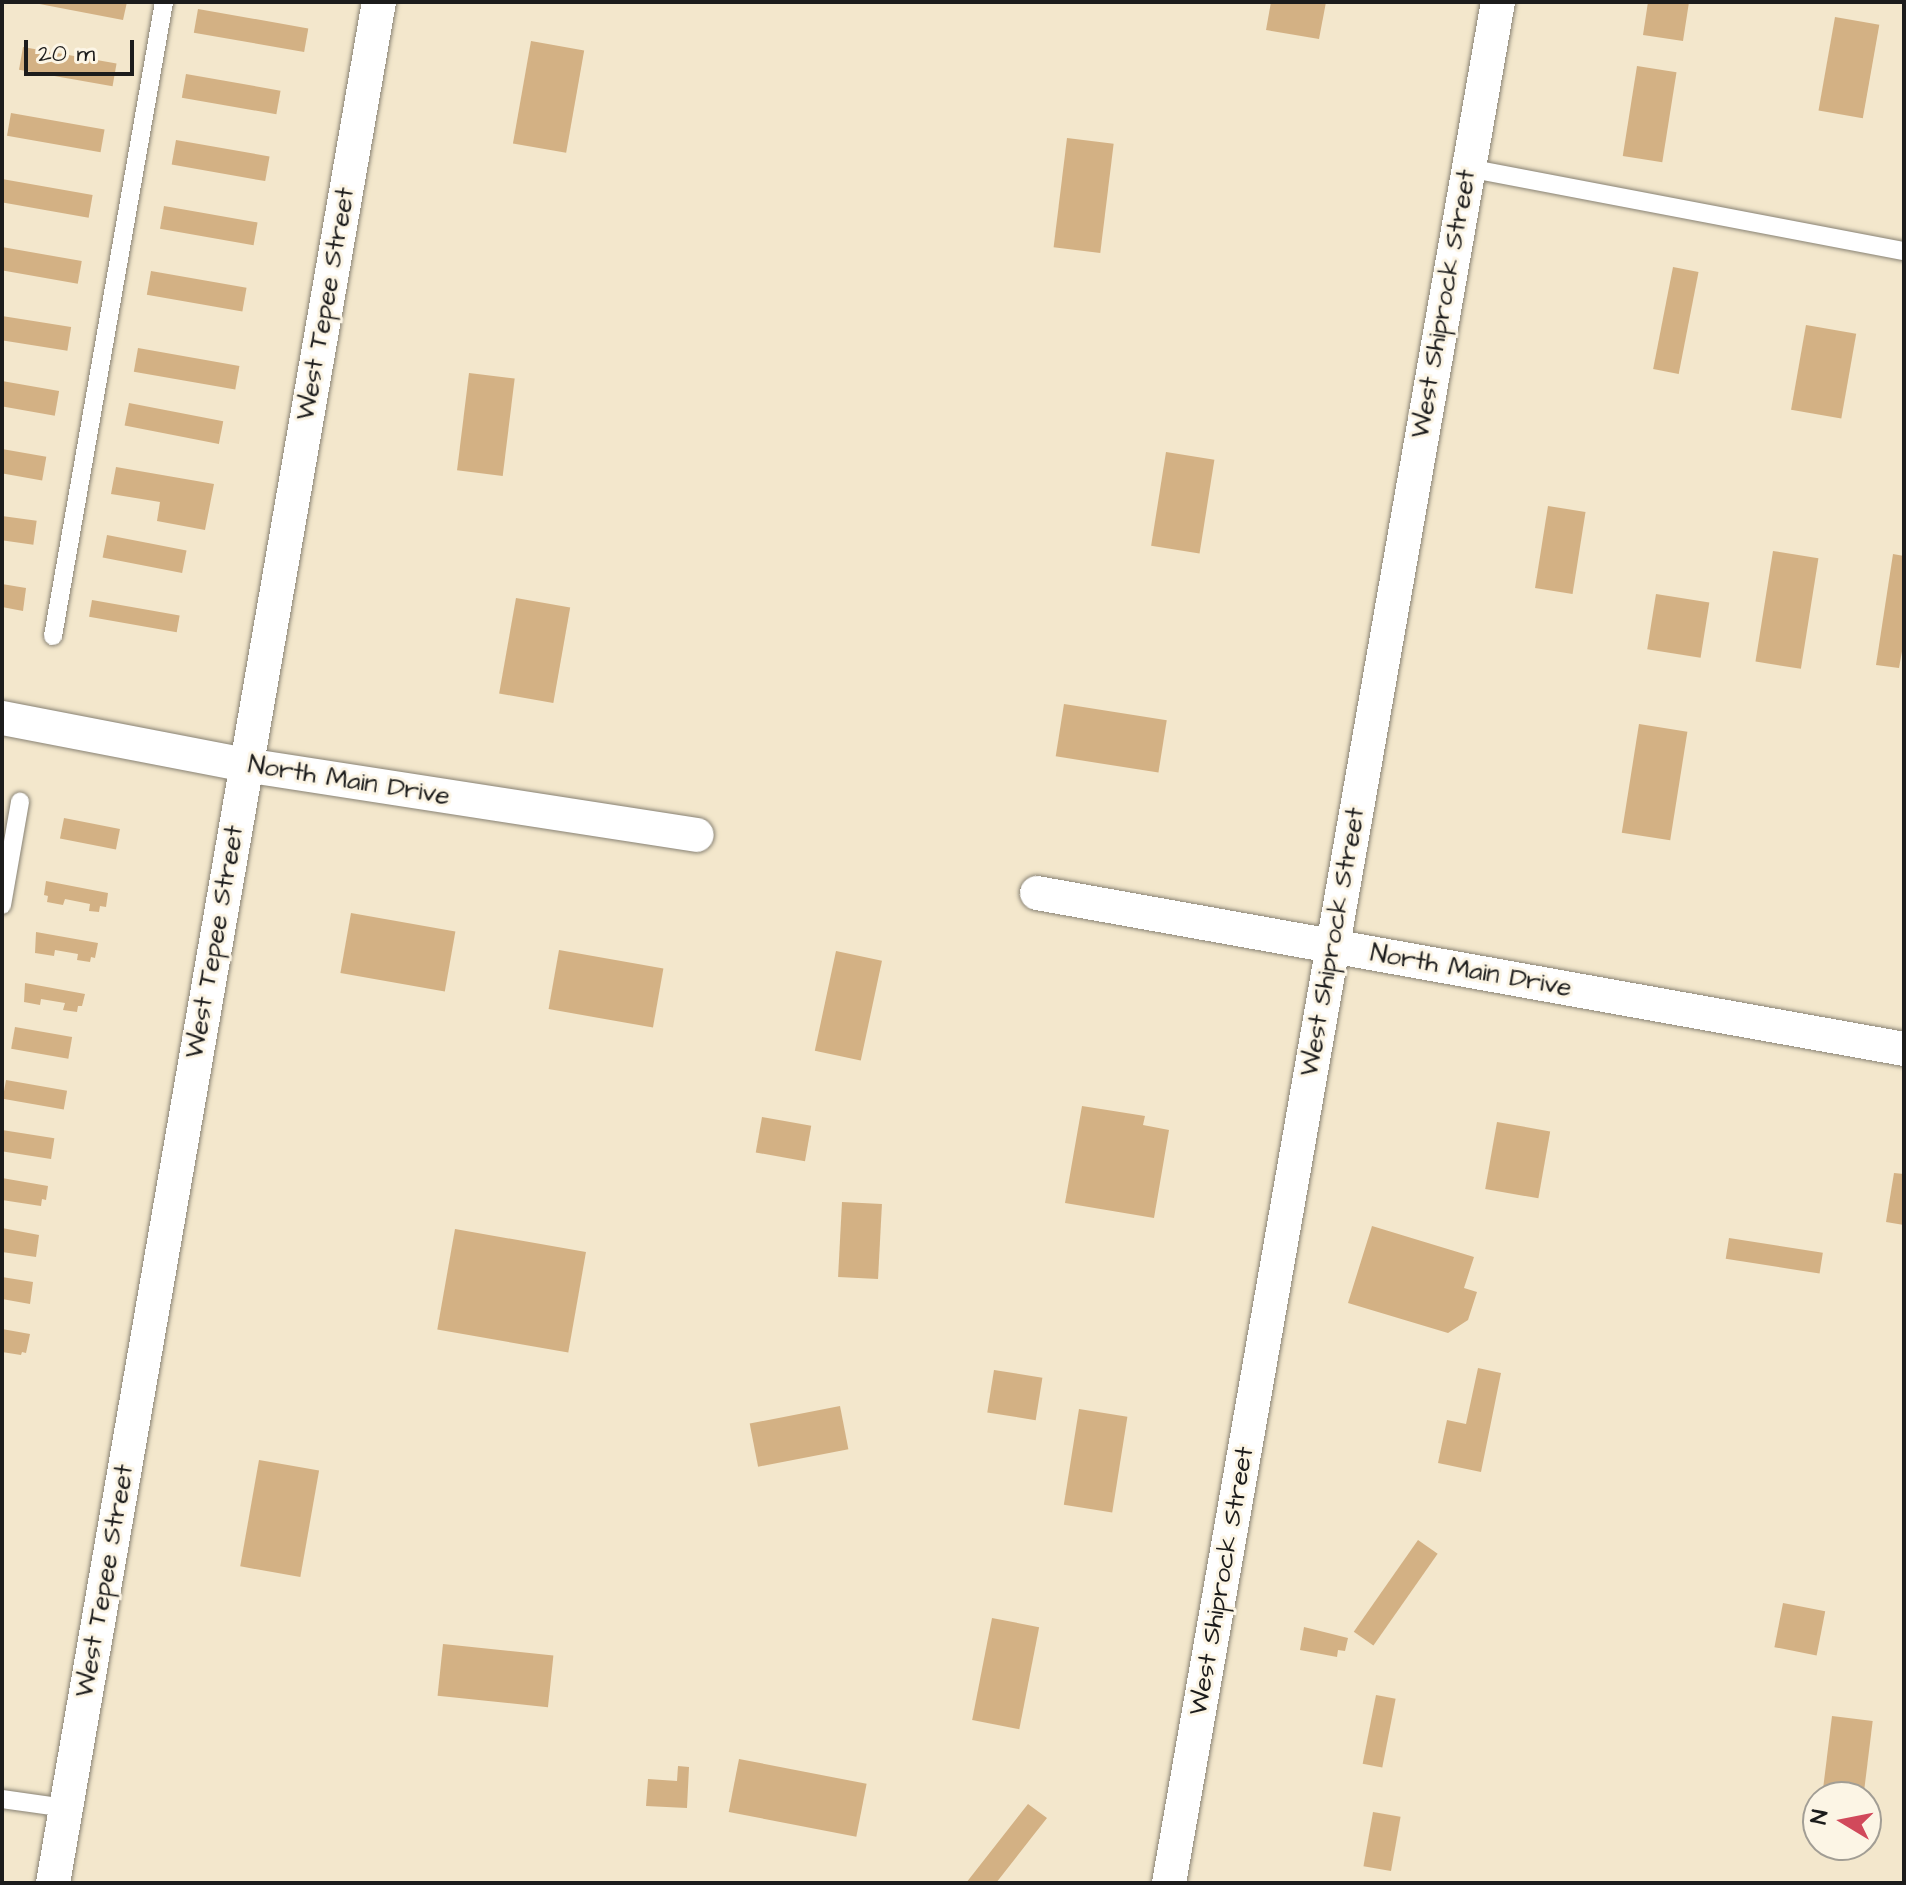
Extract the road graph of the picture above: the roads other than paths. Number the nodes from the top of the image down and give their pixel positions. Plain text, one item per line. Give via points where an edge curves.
1 (164, 2) edge
2 (379, 2) edge
3 (1498, 2) edge
4 (1468, 168) junction
5 (1904, 251) edge
6 (53, 636) dead end
7 (2, 718) edge
8 (245, 765) junction
9 (20, 802) dead end
10 (697, 835) dead end
11 (1037, 893) dead end
12 (2, 905) edge
13 (1332, 946) junction
14 (1904, 1049) edge
15 (2, 1799) edge
16 (66, 1808) junction
17 (53, 1883) edge
18 (1169, 1883) edge

1 - 6 lane
2 - 8 street, West Tepee Street
3 - 4 street, West Shiprock Street
4 - 5 lane
4 - 13 street, West Shiprock Street
7 - 8 street, North Main Drive
8 - 10 street, North Main Drive
8 - 16 street, West Tepee Street
9 - 12 lane
11 - 13 street, North Main Drive
13 - 14 street, North Main Drive
13 - 18 street, West Shiprock Street
15 - 16 lane
16 - 17 street, West Tepee Street

